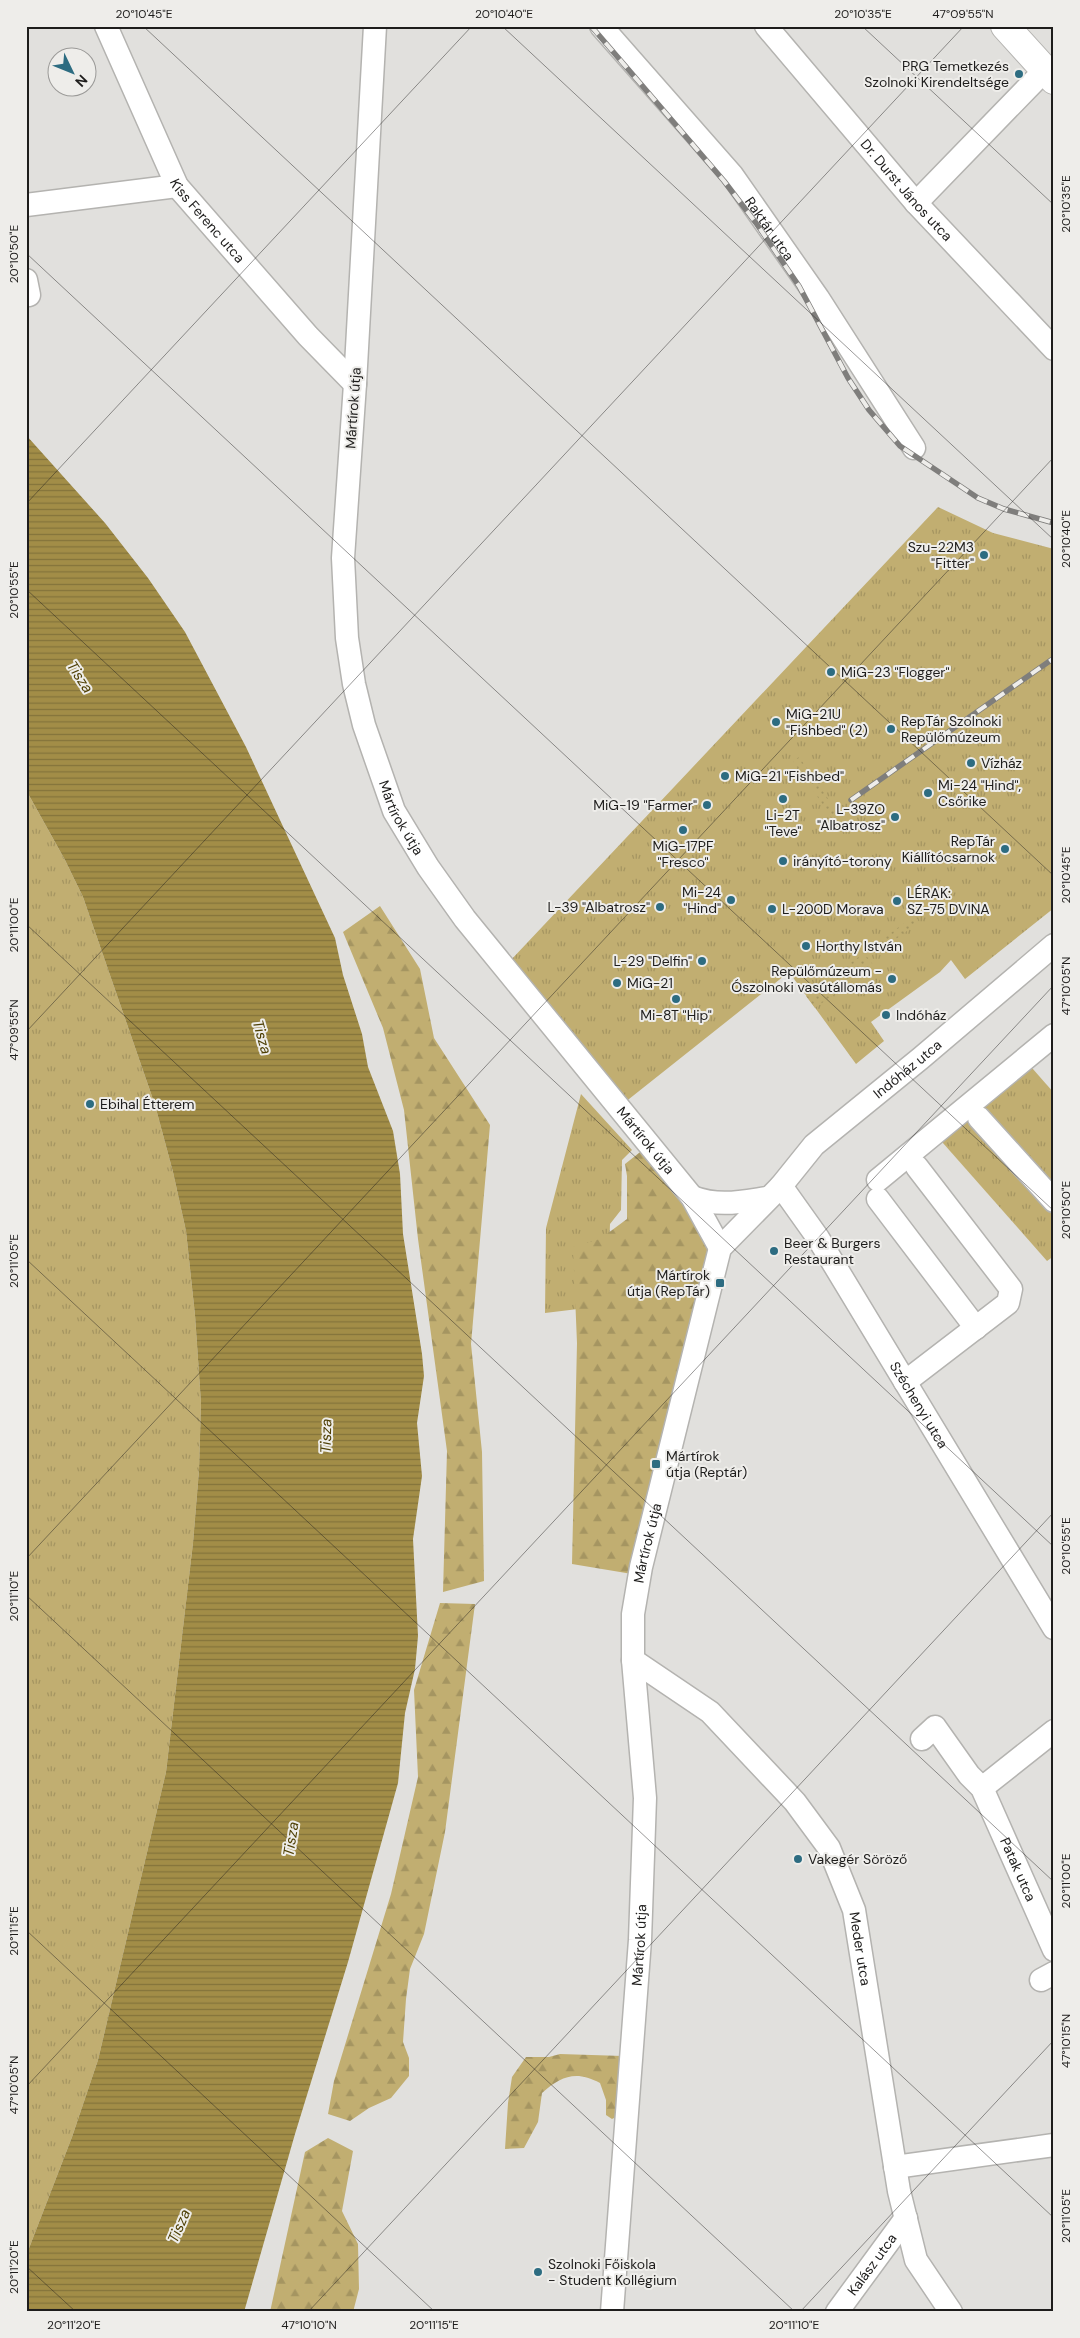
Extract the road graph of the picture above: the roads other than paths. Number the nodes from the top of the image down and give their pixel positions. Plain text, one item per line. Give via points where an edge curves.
1 (106, 26) edge
2 (375, 26) edge
3 (601, 26) edge
4 (766, 26) edge
5 (1005, 26) edge
6 (1049, 76) edge
7 (177, 186) junction
8 (916, 203) junction
9 (26, 206) edge
10 (1054, 349) edge
11 (355, 384) junction
12 (914, 448) dead end
13 (1054, 945) edge
14 (1054, 1035) edge
15 (979, 1118) dead end
16 (917, 1167) dead end
17 (774, 1192) junction
18 (692, 1197) junction
19 (1054, 1202) edge
20 (720, 1248) junction
21 (976, 1328) junction
22 (906, 1382) junction
23 (1054, 1628) edge
24 (633, 1660) junction
25 (1054, 1731) edge
26 (922, 1738) dead end
27 (982, 1788) junction
28 (1054, 1950) edge
29 (1054, 2145) edge
30 (895, 2167) junction
31 (906, 2218) junction
32 (612, 2312) edge
33 (837, 2312) edge
34 (951, 2312) edge

1 - 7 street, Kiss Ferenc utca
2 - 11 street, Mártírok útja
3 - 12 street, Raktár utca via 732,175 818,298
4 - 8 street, Dr. Durst János utca
5 - 6 main road
6 - 8 street
7 - 9 street
7 - 11 street, Kiss Ferenc utca via 308,336
8 - 10 street, Dr. Durst János utca
11 - 18 street, Mártírok útja via 343,558 345,619 354,684 364,725 394,811 465,920
13 - 17 street, Indóház utca via 814,1146
14 - 21 street via 878,1190
15 - 19 street
16 - 21 street via 1011,1289 1008,1302
17 - 18 street via 726,1204 707,1203
17 - 20 street, Indóház utca
17 - 22 street, Széchenyi utca via 818,1238
18 - 20 street, Mártírok útja
20 - 24 street, Mártírok útja via 641,1567 633,1614
21 - 22 street
22 - 23 street, Széchenyi utca
24 - 30 street, Meder utca via 710,1712 795,1802 829,1848 854,1910
24 - 32 street, Mártírok útja via 645,1798 640,1940
25 - 27 street
26 - 27 street, Patak utca via 936,1727 969,1775
27 - 28 street, Patak utca
29 - 30 street
30 - 31 street, Meder utca
31 - 33 street, Kalász utca
31 - 34 street, Meder utca via 916,2260

